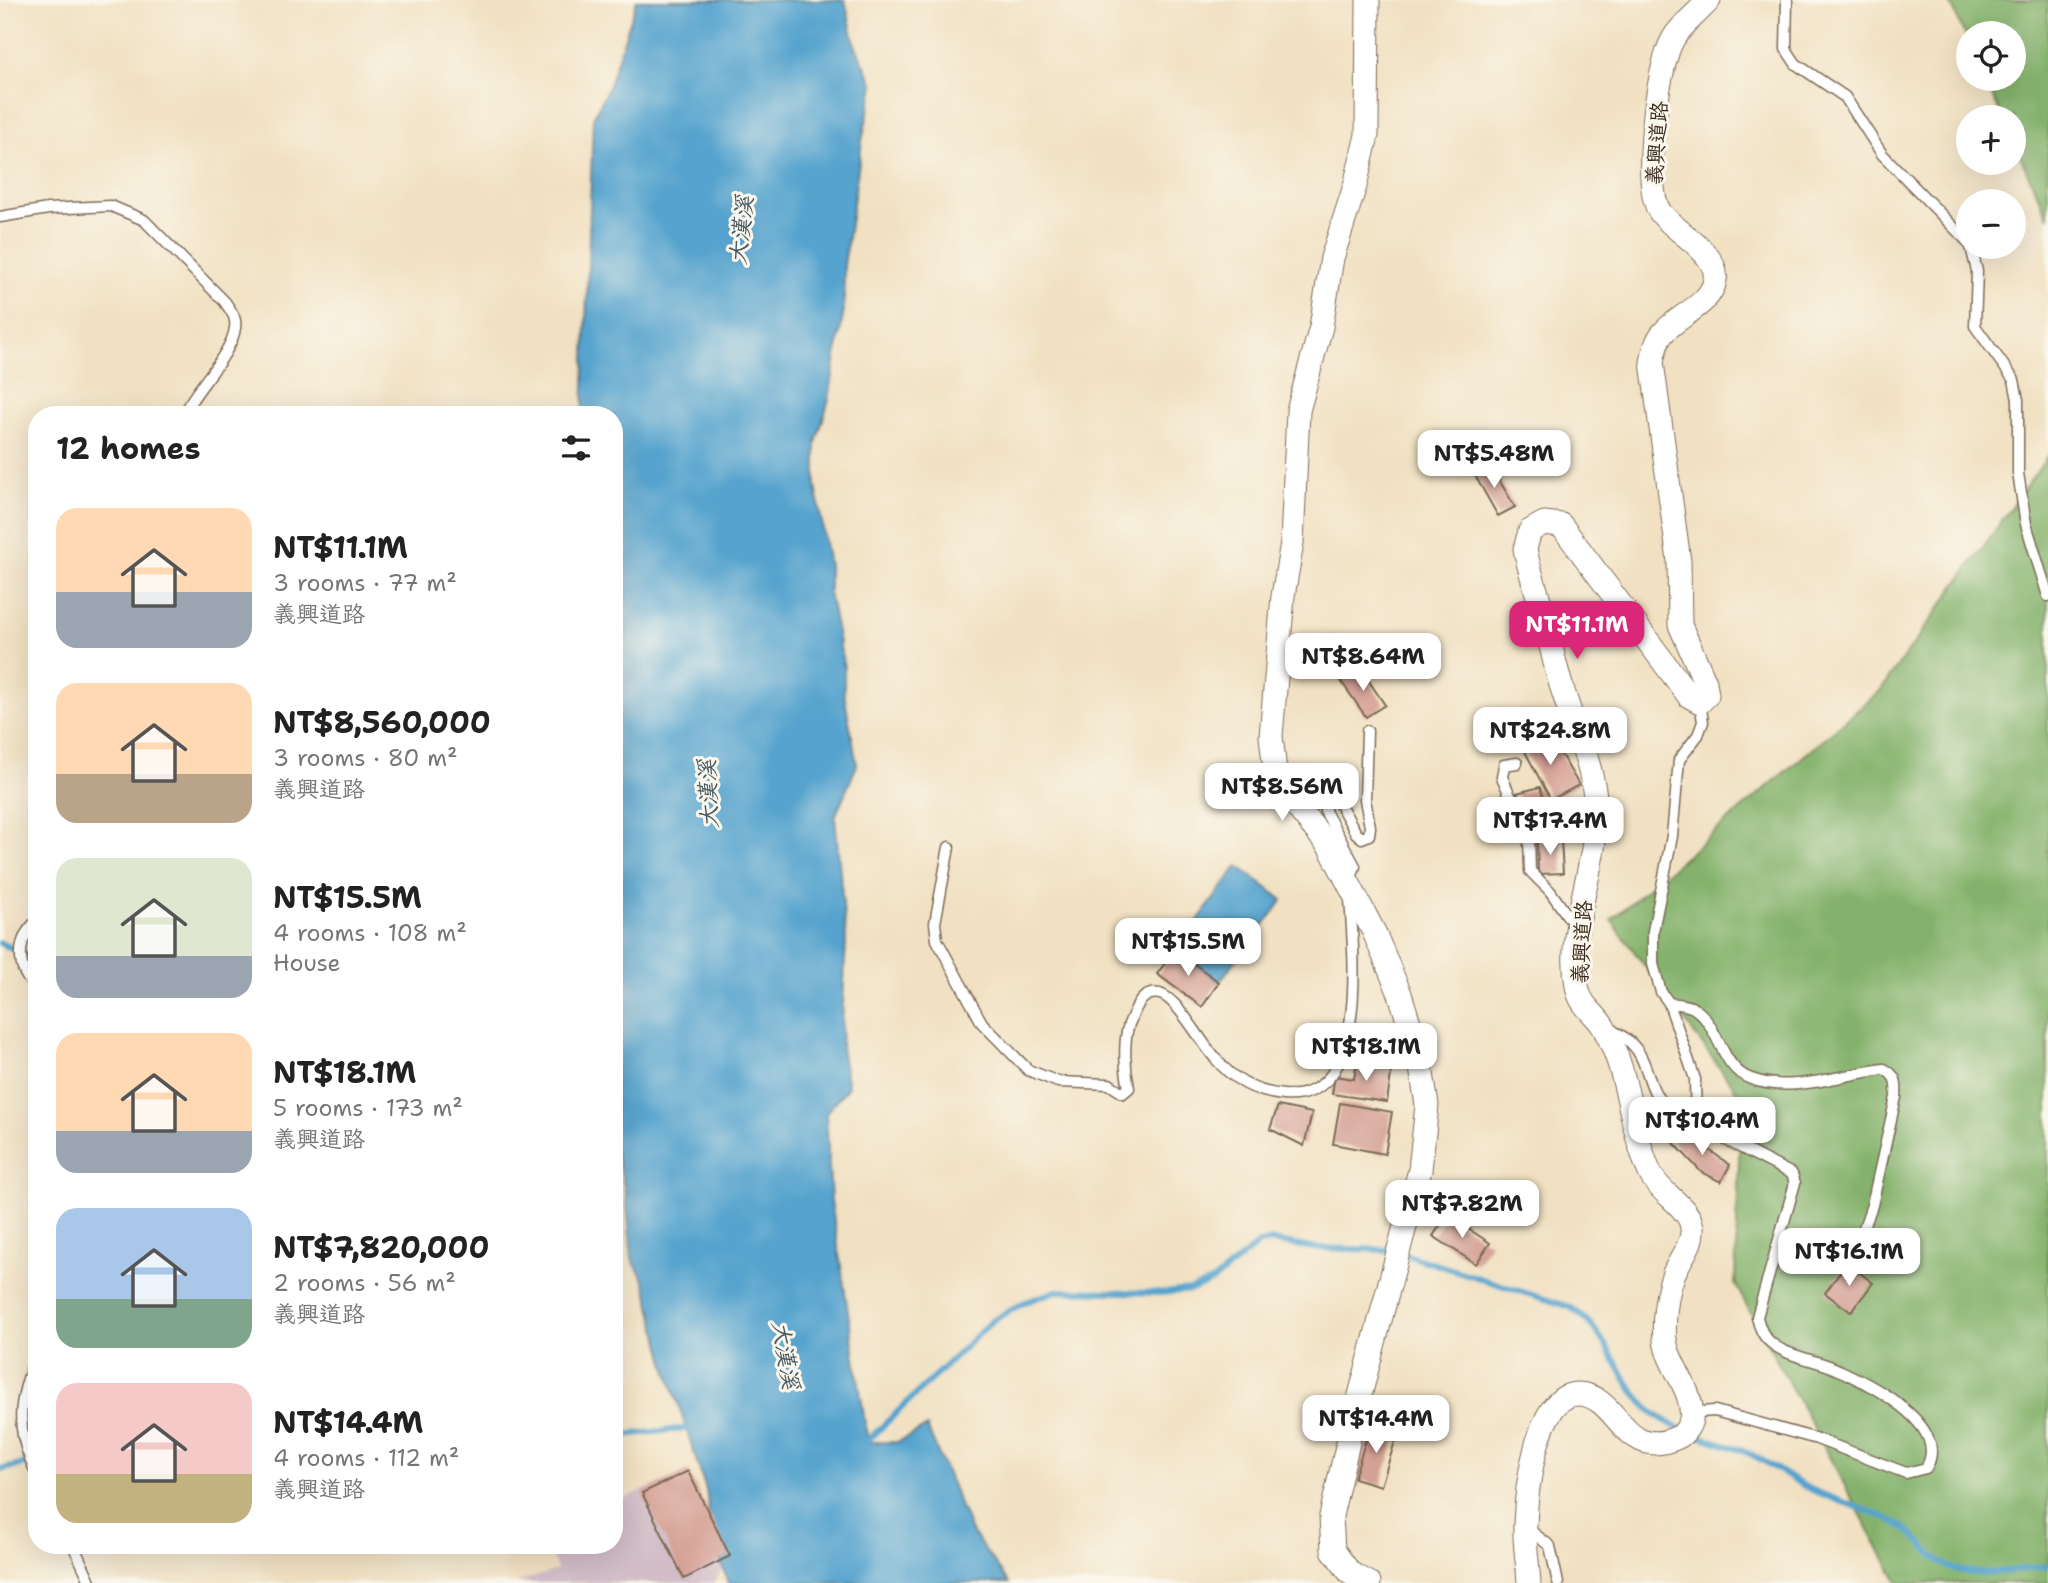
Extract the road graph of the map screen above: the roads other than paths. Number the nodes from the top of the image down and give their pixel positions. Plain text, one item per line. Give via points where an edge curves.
1 (1368, 0) edge
2 (1709, 0) edge
3 (1787, 0) edge
4 (0, 217) edge
5 (1956, 231) edge
6 (1974, 259) edge
7 (189, 406) edge
8 (2048, 596) edge
9 (1700, 702) junction
10 (1367, 730) dead end
11 (1517, 763) dead end
12 (950, 847) dead end
13 (1350, 884) junction
14 (28, 929) edge
15 (1578, 930) junction
16 (28, 981) edge
17 (1669, 1003) junction
18 (1603, 1026) junction
19 (1696, 1126) junction
20 (1857, 1248) dead end
21 (28, 1379) edge
22 (1691, 1419) junction
23 (28, 1457) edge
24 (1525, 1526) junction
25 (76, 1554) edge
26 (91, 1583) edge
27 (1369, 1583) edge
28 (1529, 1583) edge
29 (1558, 1583) edge

1 - 13 street via 1367,135 1332,258 1321,327 1298,411 1293,543 1283,596 1271,736 1275,771 1287,795 1329,846
2 - 9 street, 義興道路 via 1673,38 1664,62 1652,164 1659,211 1699,247 1712,263 1716,279 1709,295 1664,332 1652,362 1679,561 1680,625 1705,682 1707,695
3 - 5 lane via 1786,49 1796,64 1845,97 1882,154
4 - 7 lane via 111,206 144,220 234,316 229,345
6 - 8 lane via 1975,326 2014,380 2024,512
9 - 15 street, 義興道路 via 1689,696 1561,525 1544,523 1530,531 1525,549 1531,578 1563,692 1589,761 1596,809
9 - 17 lane via 1703,722 1679,760 1672,836 1654,931 1653,964
10 - 13 lane via 1368,835 1362,838 1356,833 1338,801 1325,803 1355,866
11 - 15 lane via 1504,765 1502,777 1529,839 1530,871
12 - 13 lane via 935,923 937,940 982,1023 1028,1070 1058,1082 1109,1084 1123,1093 1129,1088 1127,1032 1138,1003 1146,995 1160,994 1172,1000 1216,1059 1245,1086 1290,1096 1318,1088 1336,1067 1348,1041 1354,984
13 - 27 street via 1400,994 1419,1055 1427,1105 1420,1170 1331,1516 1333,1550 1350,1573
14 - 16 lane via 22,941 21,964
15 - 18 street, 義興道路 via 1577,987 1584,1008
17 - 19 lane via 1695,1079
17 - 20 lane via 1693,1007 1702,1015 1734,1067 1749,1078 1797,1084 1884,1069 1893,1074 1896,1097 1872,1205
18 - 19 lane via 1635,1045 1660,1102
18 - 22 street, 義興道路 via 1627,1086 1651,1175 1691,1220 1693,1234 1668,1296 1665,1336
19 - 22 lane via 1793,1174 1795,1183 1757,1317 1769,1342 1832,1367 1912,1414 1928,1432 1932,1459 1926,1468 1906,1473 1817,1439 1716,1411 1700,1412
21 - 23 lane via 20,1426
22 - 24 street via 1682,1436 1647,1443 1630,1434 1599,1402 1580,1394 1561,1398 1545,1416
24 - 28 street
24 - 29 lane via 1550,1546
25 - 26 lane

